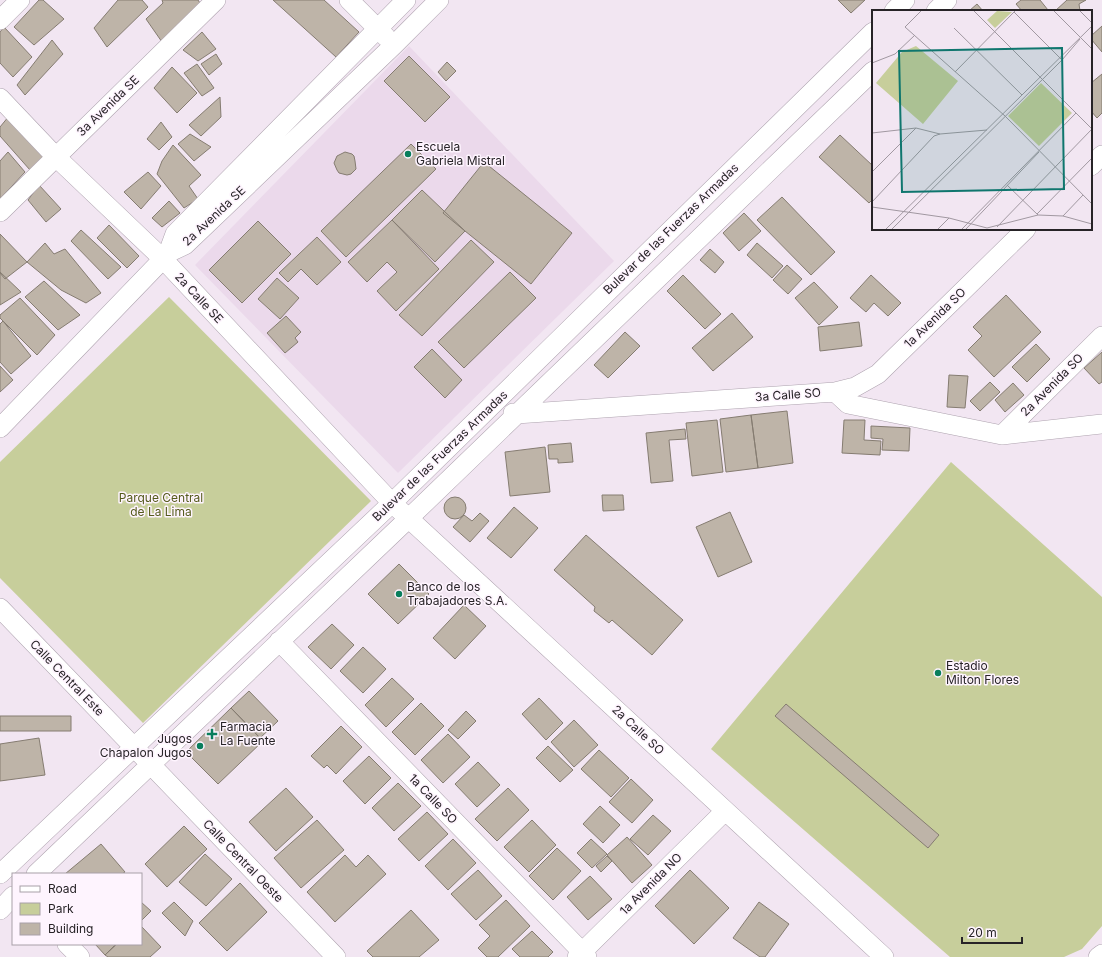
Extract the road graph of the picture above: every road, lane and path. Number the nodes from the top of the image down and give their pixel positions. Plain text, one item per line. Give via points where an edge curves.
1 (20, 0) edge
2 (216, 0) edge
3 (349, 0) edge
4 (406, 0) edge
5 (439, 0) edge
6 (905, 0) edge
7 (947, 0) edge
8 (895, 10) edge
9 (937, 10) edge
10 (0, 20) edge
11 (377, 28) junction
12 (872, 33) edge
13 (394, 45) junction
14 (872, 72) edge
15 (0, 98) edge
16 (1102, 155) edge
17 (56, 157) junction
18 (1092, 165) edge
19 (0, 212) edge
20 (1025, 230) edge
21 (165, 256) junction
22 (1102, 336) edge
23 (835, 392) junction
24 (493, 403) junction
25 (516, 414) junction
26 (1102, 424) edge
27 (0, 428) edge
28 (1002, 435) junction
29 (392, 503) junction
30 (408, 518) junction
31 (0, 608) edge
32 (279, 642) junction
33 (134, 747) junction
34 (151, 764) junction
35 (725, 811) junction
36 (37, 873) edge
37 (0, 874) edge
38 (12, 887) edge
39 (12, 897) edge
40 (0, 910) edge
41 (68, 945) edge
42 (1102, 954) edge
43 (582, 955) edge
44 (80, 957) edge
45 (336, 957) edge
46 (884, 957) edge
47 (1098, 957) edge

1 - 10 street
2 - 17 street, 3a Avenida SE
3 - 11 street
4 - 11 street, 2a Avenida SE
5 - 13 street, 2a Avenida SE
6 - 8 street
7 - 9 street
11 - 13 street
11 - 21 street, 2a Avenida SE via 175,234
12 - 24 street, Bulevar de las Fuerzas Armadas
13 - 21 street, 2a Avenida SE via 185,245
14 - 25 street, Bulevar de las Fuerzas Armadas
15 - 17 street, 2a Calle SE
16 - 18 street
17 - 19 street, 3a Avenida SE
17 - 21 street, 2a Calle SE
20 - 23 street, 1a Avenida SO via 878,374 855,387
21 - 27 street, 2a Avenida SE
21 - 29 street, 2a Calle SE
22 - 28 street, 2a Avenida SO
23 - 25 street, 3a Calle SO
23 - 28 street, 3a Calle SO via 848,404
24 - 25 street, 3a Calle SO
24 - 29 street, Bulevar de las Fuerzas Armadas
25 - 30 street, Bulevar de las Fuerzas Armadas
26 - 28 street, 3a Calle SO
29 - 30 street, 2a Calle SO
29 - 33 street, Bulevar de las Fuerzas Armadas
30 - 32 street, Bulevar de las Fuerzas Armadas
30 - 35 street, 2a Calle SO
31 - 33 street, Calle Central Este
32 - 34 street, Bulevar de las Fuerzas Armadas
32 - 43 street, 1a Calle SO
33 - 34 street, Calle Central Este
33 - 37 street, Bulevar de las Fuerzas Armadas
34 - 36 street, Bulevar de las Fuerzas Armadas
34 - 45 street, Calle Central Oeste
35 - 43 street, 1a Avenida NO
35 - 46 street, 2a Calle SO
37 - 38 street
39 - 40 street
41 - 44 street
42 - 47 street

